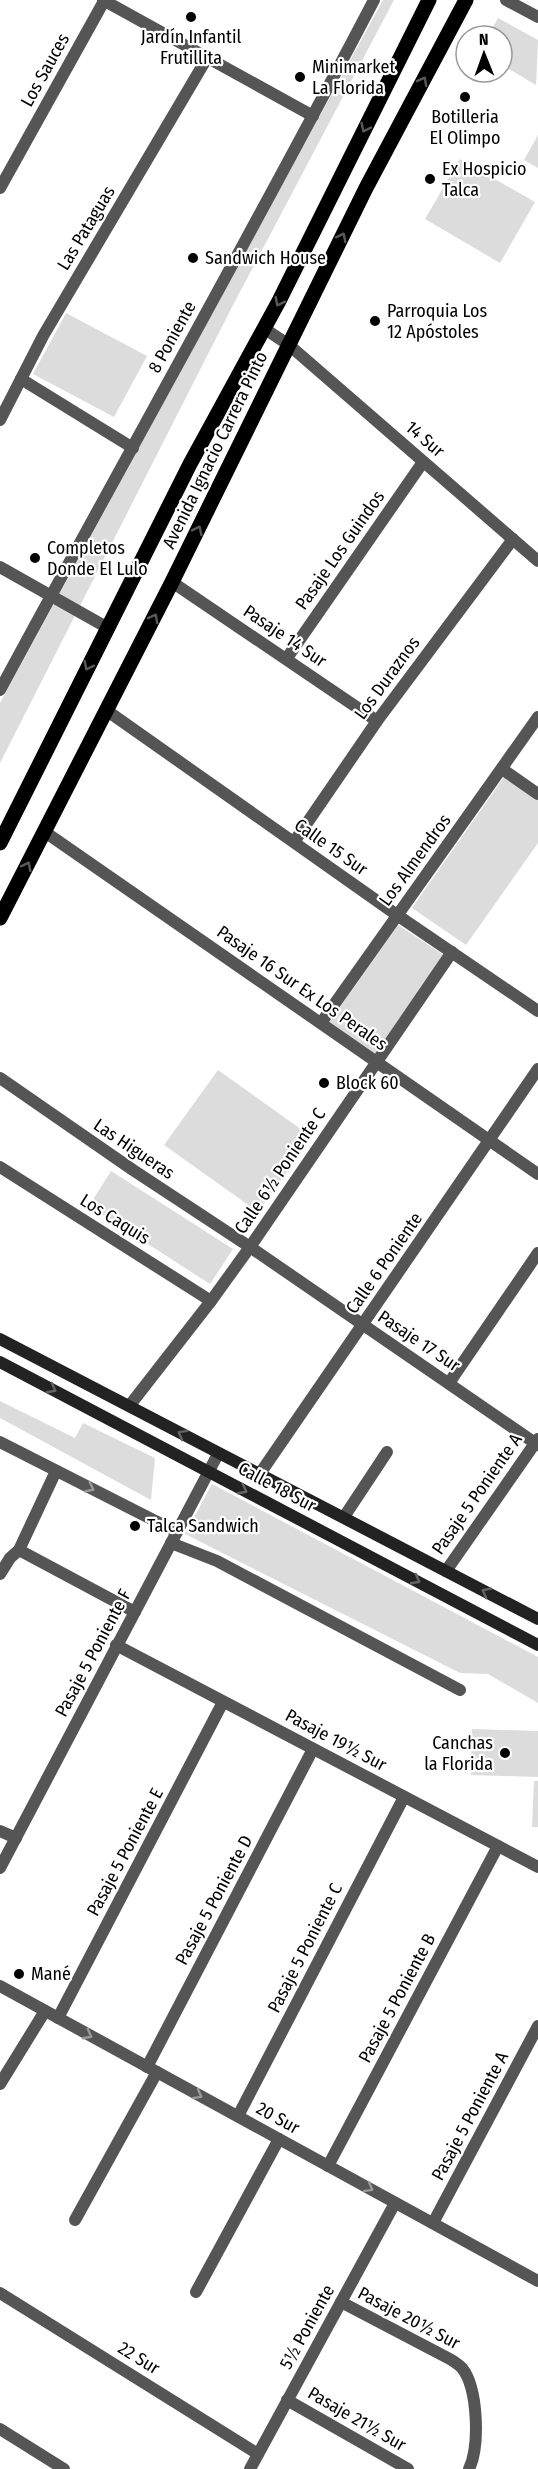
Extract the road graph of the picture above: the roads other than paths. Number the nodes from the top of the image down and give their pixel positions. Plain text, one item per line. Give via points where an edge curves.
1 (104, 0) edge
2 (374, 0) edge
3 (429, 0) edge
4 (466, 0) edge
5 (506, 0) edge
6 (538, 17) edge
7 (207, 58) junction
8 (313, 116) junction
9 (0, 188) edge
10 (266, 329) junction
11 (288, 345) junction
12 (21, 379) junction
13 (0, 420) edge
14 (133, 448) junction
15 (423, 462) junction
16 (513, 538) junction
17 (538, 561) edge
18 (0, 567) edge
19 (172, 582) junction
20 (51, 594) junction
21 (108, 628) junction
22 (287, 658) junction
23 (0, 690) edge
24 (106, 710) junction
25 (538, 717) edge
26 (377, 721) junction
27 (502, 769) junction
28 (538, 794) edge
29 (45, 832) junction
30 (294, 842) junction
31 (0, 843) edge
32 (397, 915) junction
33 (0, 918) edge
34 (452, 952) junction
35 (538, 1011) edge
36 (321, 1023) junction
37 (376, 1062) junction
38 (538, 1069) edge
39 (0, 1078) edge
40 (490, 1142) junction
41 (0, 1167) edge
42 (538, 1174) edge
43 (250, 1246) junction
44 (538, 1252) edge
45 (211, 1301) junction
46 (363, 1325) junction
47 (0, 1339) edge
48 (0, 1362) edge
49 (448, 1383) junction
50 (130, 1405) junction
51 (0, 1442) edge
52 (537, 1442) edge
53 (387, 1452) dead end
54 (218, 1454) junction
55 (56, 1471) junction
56 (208, 1472) junction
57 (259, 1475) junction
58 (344, 1517) junction
59 (174, 1538) junction
60 (19, 1550) junction
61 (446, 1571) junction
62 (0, 1574) edge
63 (135, 1612) junction
64 (538, 1619) edge
65 (116, 1645) junction
66 (538, 1645) edge
67 (460, 1689) dead end
68 (224, 1702) junction
69 (314, 1749) junction
70 (404, 1797) junction
71 (0, 1831) edge
72 (16, 1838) junction
73 (498, 1846) junction
74 (0, 1868) edge
75 (538, 1868) edge
76 (0, 1986) edge
77 (45, 2011) junction
78 (58, 2018) junction
79 (538, 2026) edge
80 (152, 2069) junction
81 (0, 2084) edge
82 (238, 2116) junction
83 (279, 2139) junction
84 (328, 2166) junction
85 (395, 2203) junction
86 (75, 2220) dead end
87 (433, 2223) junction
88 (538, 2281) edge
89 (196, 2292) dead end
90 (0, 2293) edge
91 (341, 2302) junction
92 (287, 2400) junction
93 (0, 2429) edge
94 (258, 2454) junction
95 (64, 2469) edge
96 (250, 2469) edge
97 (408, 2469) edge
98 (470, 2469) edge

1 - 7 street
1 - 9 street, Los Sauces
2 - 8 street, 8 Poniente
3 -> 10 main road, Avenida Ignacio Carrera Pinto
11 -> 4 main road, Avenida Ignacio Carrera Pinto
5 - 6 street
7 - 8 street
7 - 12 street, Las Pataguas
8 - 14 street, 8 Poniente
10 - 11 street, 14 Sur
10 - 21 main road, Avenida Ignacio Carrera Pinto via 190,464
11 - 15 street, 14 Sur
19 -> 11 main road, Avenida Ignacio Carrera Pinto
12 - 13 street, Las Pataguas
12 - 14 street
14 - 20 street, 8 Poniente
15 - 16 street, 14 Sur
15 - 22 street, Pasaje Los Guindos
16 - 17 street, 14 Sur
16 - 26 street, Los Duraznos
18 - 20 street
19 - 22 street, Pasaje 14 Sur
24 -> 19 main road, Avenida Ignacio Carrera Pinto
20 - 21 street
20 - 23 street, 8 Poniente
21 -> 31 main road, Avenida Ignacio Carrera Pinto
22 - 26 street, Pasaje 14 Sur
24 - 29 main road, Avenida Ignacio Carrera Pinto
24 - 30 street, Calle 15 Sur
25 - 27 street, Los Almendros
26 - 30 street, Los Duraznos
27 - 28 street
27 - 32 street, Los Almendros
33 -> 29 main road, Avenida Ignacio Carrera Pinto
29 - 36 street, Pasaje 16 Sur Ex Los Perales
30 - 32 street, Calle 15 Sur
32 - 34 street, Calle 15 Sur
32 - 36 street, Los Almendros
34 - 35 street, Calle 15 Sur
34 - 37 street, Calle 6½ Poniente C
36 - 37 street, Pasaje 16 Sur Ex Los Perales
37 - 40 street, Pasaje 16 Sur Ex Los Perales
37 - 43 street, Calle 6½ Poniente C
38 - 40 street, Calle 6 Poniente
39 - 43 street, Las Higueras
40 - 42 street, Pasaje 16 Sur Ex Los Perales
40 - 46 street, Calle 6 Poniente
41 - 45 street, Los Caquis
43 - 45 street, Calle 6½ Poniente C
43 - 46 street, Pasaje 17 Sur
44 - 49 street
45 - 50 street, Calle 6½ Poniente C
46 - 49 street, Pasaje 17 Sur
46 - 57 street, Calle 6 Poniente
47 - 50 main road, Calle 18 Sur
48 -> 56 main road, Calle 18 Sur
49 - 52 street, Pasaje 17 Sur
54 -> 50 main road, Calle 18 Sur
51 - 55 street
52 - 61 street, Pasaje 5 Poniente A
53 - 58 street
54 - 56 street, Pasaje 5 Poniente F
54 - 57 main road, Calle 18 Sur
55 -> 59 street
55 - 60 street
56 - 59 street, Pasaje 5 Poniente F
56 -> 66 main road, Calle 18 Sur
57 - 58 main road, Calle 18 Sur
58 - 61 main road, Calle 18 Sur
59 - 63 street, Pasaje 5 Poniente F
59 - 67 street
60 - 62 street
60 - 63 street
64 -> 61 main road, Calle 18 Sur
63 - 65 street, Pasaje 5 Poniente F
65 - 68 street, Pasaje 19½ Sur
65 - 72 street, Pasaje 5 Poniente F
68 - 69 street, Pasaje 19½ Sur
68 - 78 street, Pasaje 5 Poniente E
69 - 70 street, Pasaje 19½ Sur
69 - 80 street, Pasaje 5 Poniente D
70 - 73 street, Pasaje 19½ Sur
70 - 82 street, Pasaje 5 Poniente C
71 - 72 street
72 - 74 street, Pasaje 5 Poniente F
73 - 75 street, Pasaje 19½ Sur
73 - 84 street, Pasaje 5 Poniente B
76 - 77 street, 20 Sur
77 - 78 street, 20 Sur
77 - 81 street
78 -> 80 street, 20 Sur
79 - 87 street, Pasaje 5 Poniente A
80 -> 82 street, 20 Sur
80 - 86 street, Pasaje 5 Poniente D
82 - 83 street, 20 Sur
83 - 84 street, 20 Sur
83 - 89 street
84 -> 85 street, 20 Sur
85 - 87 street, 20 Sur
85 - 91 street, 5½ Poniente
87 - 88 street, 20 Sur
90 - 94 street, 22 Sur
91 - 92 street, 5½ Poniente
91 - 98 street, Pasaje 20½ Sur via 461,2368 469,2382 477,2434
92 - 94 street, 5½ Poniente
92 - 97 street, Pasaje 21½ Sur
93 - 95 street
94 - 96 street, 5½ Poniente

